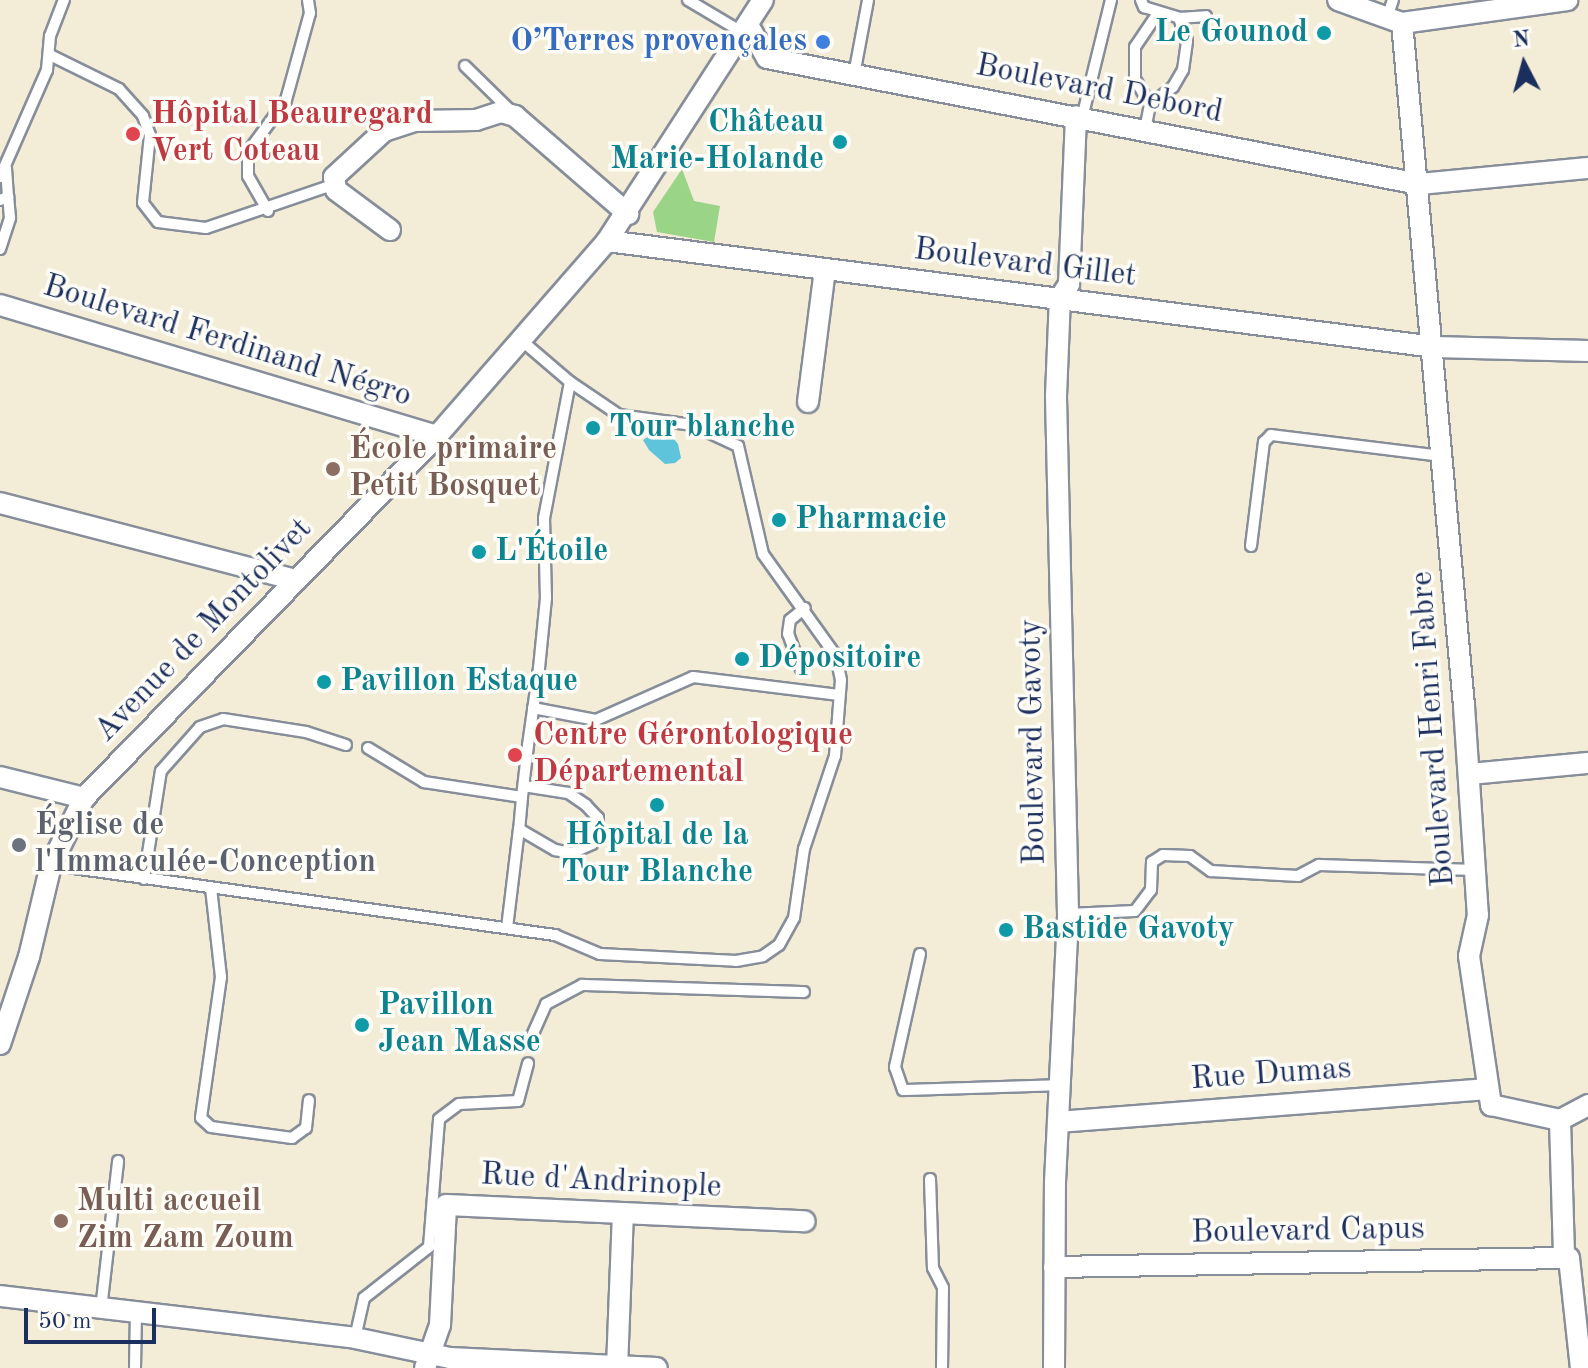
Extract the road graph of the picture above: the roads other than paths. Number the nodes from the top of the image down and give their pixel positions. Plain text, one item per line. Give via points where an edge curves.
1 (64, 0) edge
2 (308, 0) edge
3 (688, 0) edge
4 (763, 0) edge
5 (868, 0) edge
6 (1111, 0) edge
7 (1141, 0) edge
8 (1338, 0) edge
9 (1567, 0) edge
10 (1497, 4) edge
11 (1158, 13) junction
12 (1394, 14) edge
13 (1206, 16) dead end
14 (1179, 18) junction
15 (746, 30) junction
16 (50, 55) junction
17 (767, 58) junction
18 (725, 62) junction
19 (465, 66) dead end
20 (854, 75) junction
21 (1150, 105) junction
22 (515, 116) junction
23 (1079, 117) junction
24 (1145, 130) junction
25 (1588, 168) edge
26 (3, 173) edge
27 (1419, 184) junction
28 (332, 185) junction
29 (4, 198) edge
30 (268, 211) junction
31 (628, 214) junction
32 (390, 230) dead end
33 (607, 241) junction
34 (0, 249) edge
35 (825, 269) junction
36 (1060, 298) junction
37 (0, 305) edge
38 (521, 340) junction
39 (1435, 347) junction
40 (1588, 351) edge
41 (570, 382) junction
42 (808, 402) dead end
43 (437, 436) junction
44 (1445, 456) junction
45 (0, 503) edge
46 (1251, 546) dead end
47 (296, 580) junction
48 (805, 608) junction
49 (801, 669) dead end
50 (839, 695) junction
51 (533, 708) junction
52 (346, 745) dead end
53 (368, 748) dead end
54 (1588, 763) edge
55 (1469, 774) junction
56 (0, 777) edge
57 (523, 792) junction
58 (84, 798) junction
59 (519, 829) junction
60 (51, 865) junction
61 (1475, 870) junction
62 (144, 879) junction
63 (211, 888) junction
64 (1068, 914) junction
65 (507, 928) junction
66 (920, 954) dead end
67 (804, 992) dead end
68 (531, 1038) dead end
69 (0, 1044) edge
70 (528, 1063) dead end
71 (1059, 1085) junction
72 (1488, 1089) junction
73 (309, 1100) dead end
74 (1588, 1105) edge
75 (1560, 1120) junction
76 (1058, 1122) junction
77 (118, 1161) dead end
78 (930, 1179) dead end
79 (623, 1213) junction
80 (805, 1221) dead end
81 (1564, 1258) junction
82 (1054, 1267) junction
83 (0, 1296) edge
84 (1580, 1296) edge
85 (101, 1309) junction
86 (136, 1313) junction
87 (355, 1338) junction
88 (427, 1359) edge
89 (617, 1367) edge
90 (135, 1368) edge
91 (657, 1368) edge
92 (942, 1368) edge
93 (1054, 1368) edge
94 (1581, 1368) edge

1 - 16 lane via 53,25
2 - 30 lane via 310,13 286,100 258,135 245,163
3 - 15 lane
4 - 15 street, Avenue de Montolivet
5 - 20 lane
6 - 23 lane
7 - 11 lane
8 - 12 street
9 - 10 street
10 - 12 street
11 - 14 lane
11 - 21 lane via 1135,47 1135,79
12 - 27 street, Boulevard Henri Fabre
13 - 14 lane
14 - 21 lane via 1187,41 1183,70 1173,87
15 - 17 street
15 - 18 street, Avenue de Montolivet
16 - 26 lane
16 - 30 lane via 119,89 143,116 150,135 143,203 158,222 206,228
17 - 18 street, Boulevard Debord
17 - 20 street, Boulevard Debord
18 - 31 street, Avenue de Montolivet
19 - 22 lane
20 - 23 street, Boulevard Debord
21 - 24 lane
22 - 28 street via 501,112 476,120 414,121 384,131 334,177
22 - 31 street
23 - 24 street, Boulevard Debord
23 - 36 street, Boulevard Gavoty via 1069,284
24 - 27 street, Boulevard Debord
25 - 27 street, Boulevard Debord
26 - 29 lane
27 - 39 street, Boulevard Henri Fabre
28 - 30 lane
28 - 32 street
29 - 34 lane via 10,218
31 - 33 street, Avenue de Montolivet
33 - 35 street, Boulevard Gillet
33 - 38 street, Avenue de Montolivet
35 - 36 street, Boulevard Gillet
35 - 42 street
36 - 39 street, Boulevard Gillet
36 - 64 street, Boulevard Gavoty via 1056,411
37 - 43 street, Boulevard Ferdinand Négro
38 - 41 lane
38 - 43 street, Avenue de Montolivet
39 - 40 street, Boulevard Gillet
39 - 44 street, Boulevard Henri Fabre
41 - 48 lane via 619,415 693,425 738,446 763,554
41 - 51 lane via 544,518 546,598
43 - 47 street, Avenue de Montolivet
44 - 46 lane via 1271,435 1264,442
44 - 55 street, Boulevard Henri Fabre
45 - 47 street
47 - 58 street, Avenue de Montolivet
48 - 49 lane via 790,620 788,634
48 - 50 lane via 836,656
50 - 51 lane via 683,677 596,720
50 - 65 lane via 835,756 804,849 794,918 772,952 736,961 600,954 566,937
51 - 57 lane
52 - 62 lane via 306,732 223,719 200,727 161,771
53 - 57 lane via 424,782
54 - 55 street
55 - 61 street, Boulevard Henri Fabre
56 - 58 street
57 - 59 lane
57 - 59 lane via 568,793 598,818 598,830 592,844 572,853 538,843
58 - 60 street, Avenue de Montolivet
59 - 65 lane
60 - 62 lane
60 - 69 street, Avenue de Montolivet via 29,957
61 - 64 lane via 1319,865 1298,876 1211,871 1190,856 1163,855 1152,862 1151,890 1135,911
61 - 72 street, Boulevard Henri Fabre via 1478,915 1469,956
62 - 63 lane
63 - 65 lane
63 - 73 lane via 221,977 201,1118 211,1127 292,1138 306,1128
64 - 71 street, Boulevard Gavoty
66 - 71 lane via 895,1067 903,1090
67 - 68 lane via 582,985 546,1004
70 - 87 lane via 518,1101 459,1104 439,1119 429,1247 364,1298
71 - 76 street, Boulevard Gavoty
72 - 75 street via 1491,1105
72 - 76 street, Rue Dumas
74 - 75 street
75 - 81 street
76 - 82 street, Boulevard Gavoty
77 - 85 lane
78 - 92 lane via 933,1268 943,1288
79 - 80 street, Rue d'Andrinople
79 - 88 street, Rue d'Andrinople via 446,1205 440,1325
79 - 89 street
81 - 82 street, Boulevard Capus
81 - 84 street via 1569,1258
82 - 93 street, Boulevard Gavoty
83 - 85 street
84 - 94 street
85 - 86 street
86 - 87 street
86 - 90 lane
87 - 88 street
88 - 89 street
89 - 91 street

